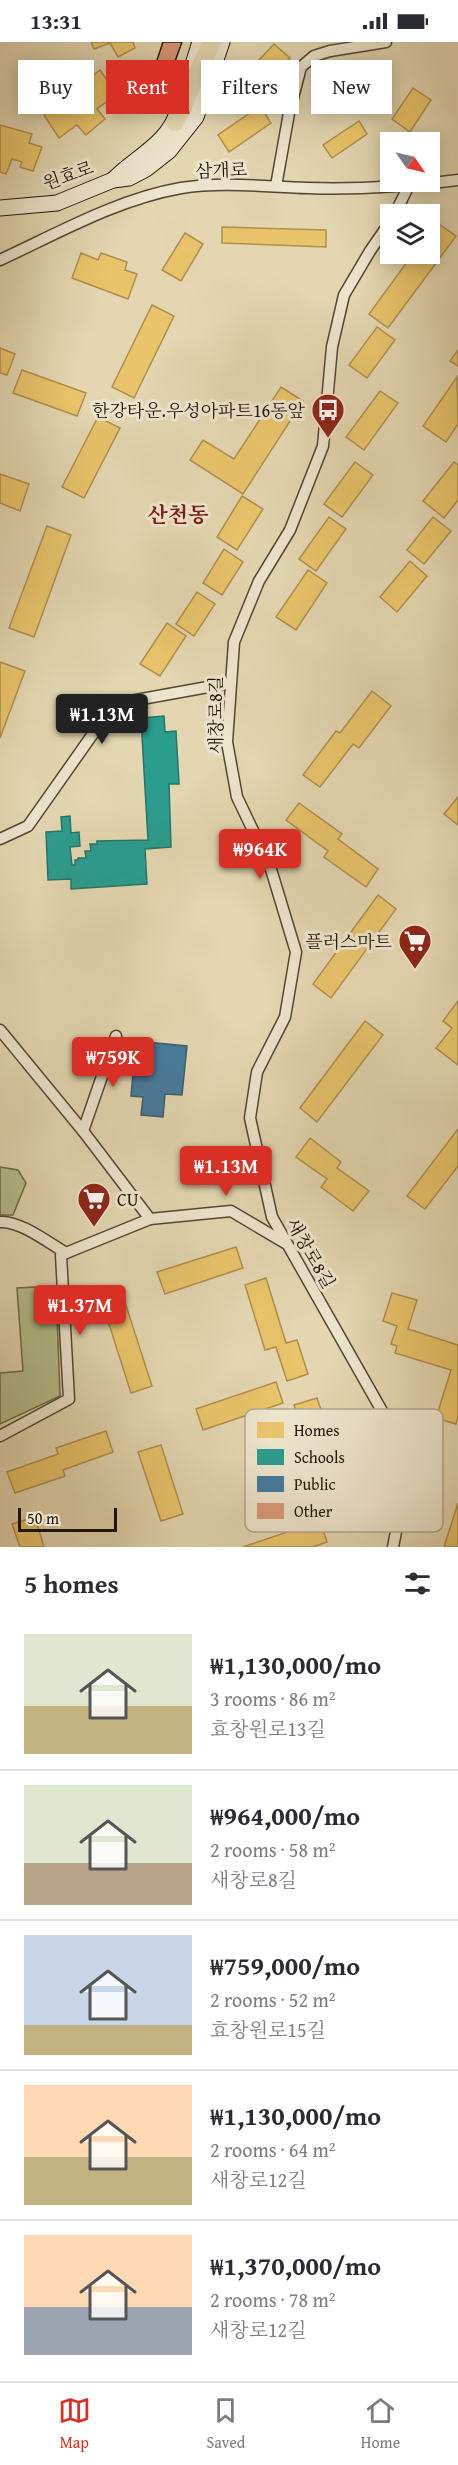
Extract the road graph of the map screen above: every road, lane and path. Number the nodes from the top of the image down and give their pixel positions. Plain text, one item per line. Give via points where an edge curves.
1 (200, 42) edge
2 (212, 42) edge
3 (222, 42) edge
4 (386, 42) edge
5 (175, 122) junction
6 (113, 180) junction
7 (458, 180) edge
8 (440, 181) edge
9 (380, 185) edge
10 (276, 186) junction
11 (0, 208) edge
12 (380, 236) edge
13 (0, 261) edge
14 (230, 683) junction
15 (0, 839) edge
16 (0, 1030) edge
17 (116, 1036) dead end
18 (83, 1131) junction
19 (150, 1219) junction
20 (0, 1222) edge
21 (288, 1245) junction
22 (66, 1253) junction
23 (381, 1409) edge
24 (0, 1436) edge
25 (396, 1532) edge
26 (393, 1547) edge

1 - 5 main road, 원효로
2 - 5 highway
3 - 6 main road, 원효로 via 196,117 184,134 146,169 129,178
4 - 10 street via 330,51 314,56 301,67
5 - 6 main road, 원효로 via 153,147
6 - 11 main road, 원효로 via 57,203
7 - 8 street, 삼개로
9 - 10 street, 삼개로
10 - 13 street, 삼개로 via 182,188 126,204
12 - 14 street, 새창로8길 via 344,295 332,347 323,446 290,530 259,581 234,642
14 - 15 street via 114,704 28,826
14 - 21 street, 새창로8길 via 227,742 237,797 270,866 296,952 285,1017 257,1072 250,1118 272,1217
16 - 18 street
17 - 18 street
18 - 19 street
19 - 21 street via 231,1211
19 - 22 street
20 - 22 street via 19,1226
21 - 23 street, 새창로8길
22 - 24 street via 61,1255 69,1399
25 - 26 street, 새창로8길

